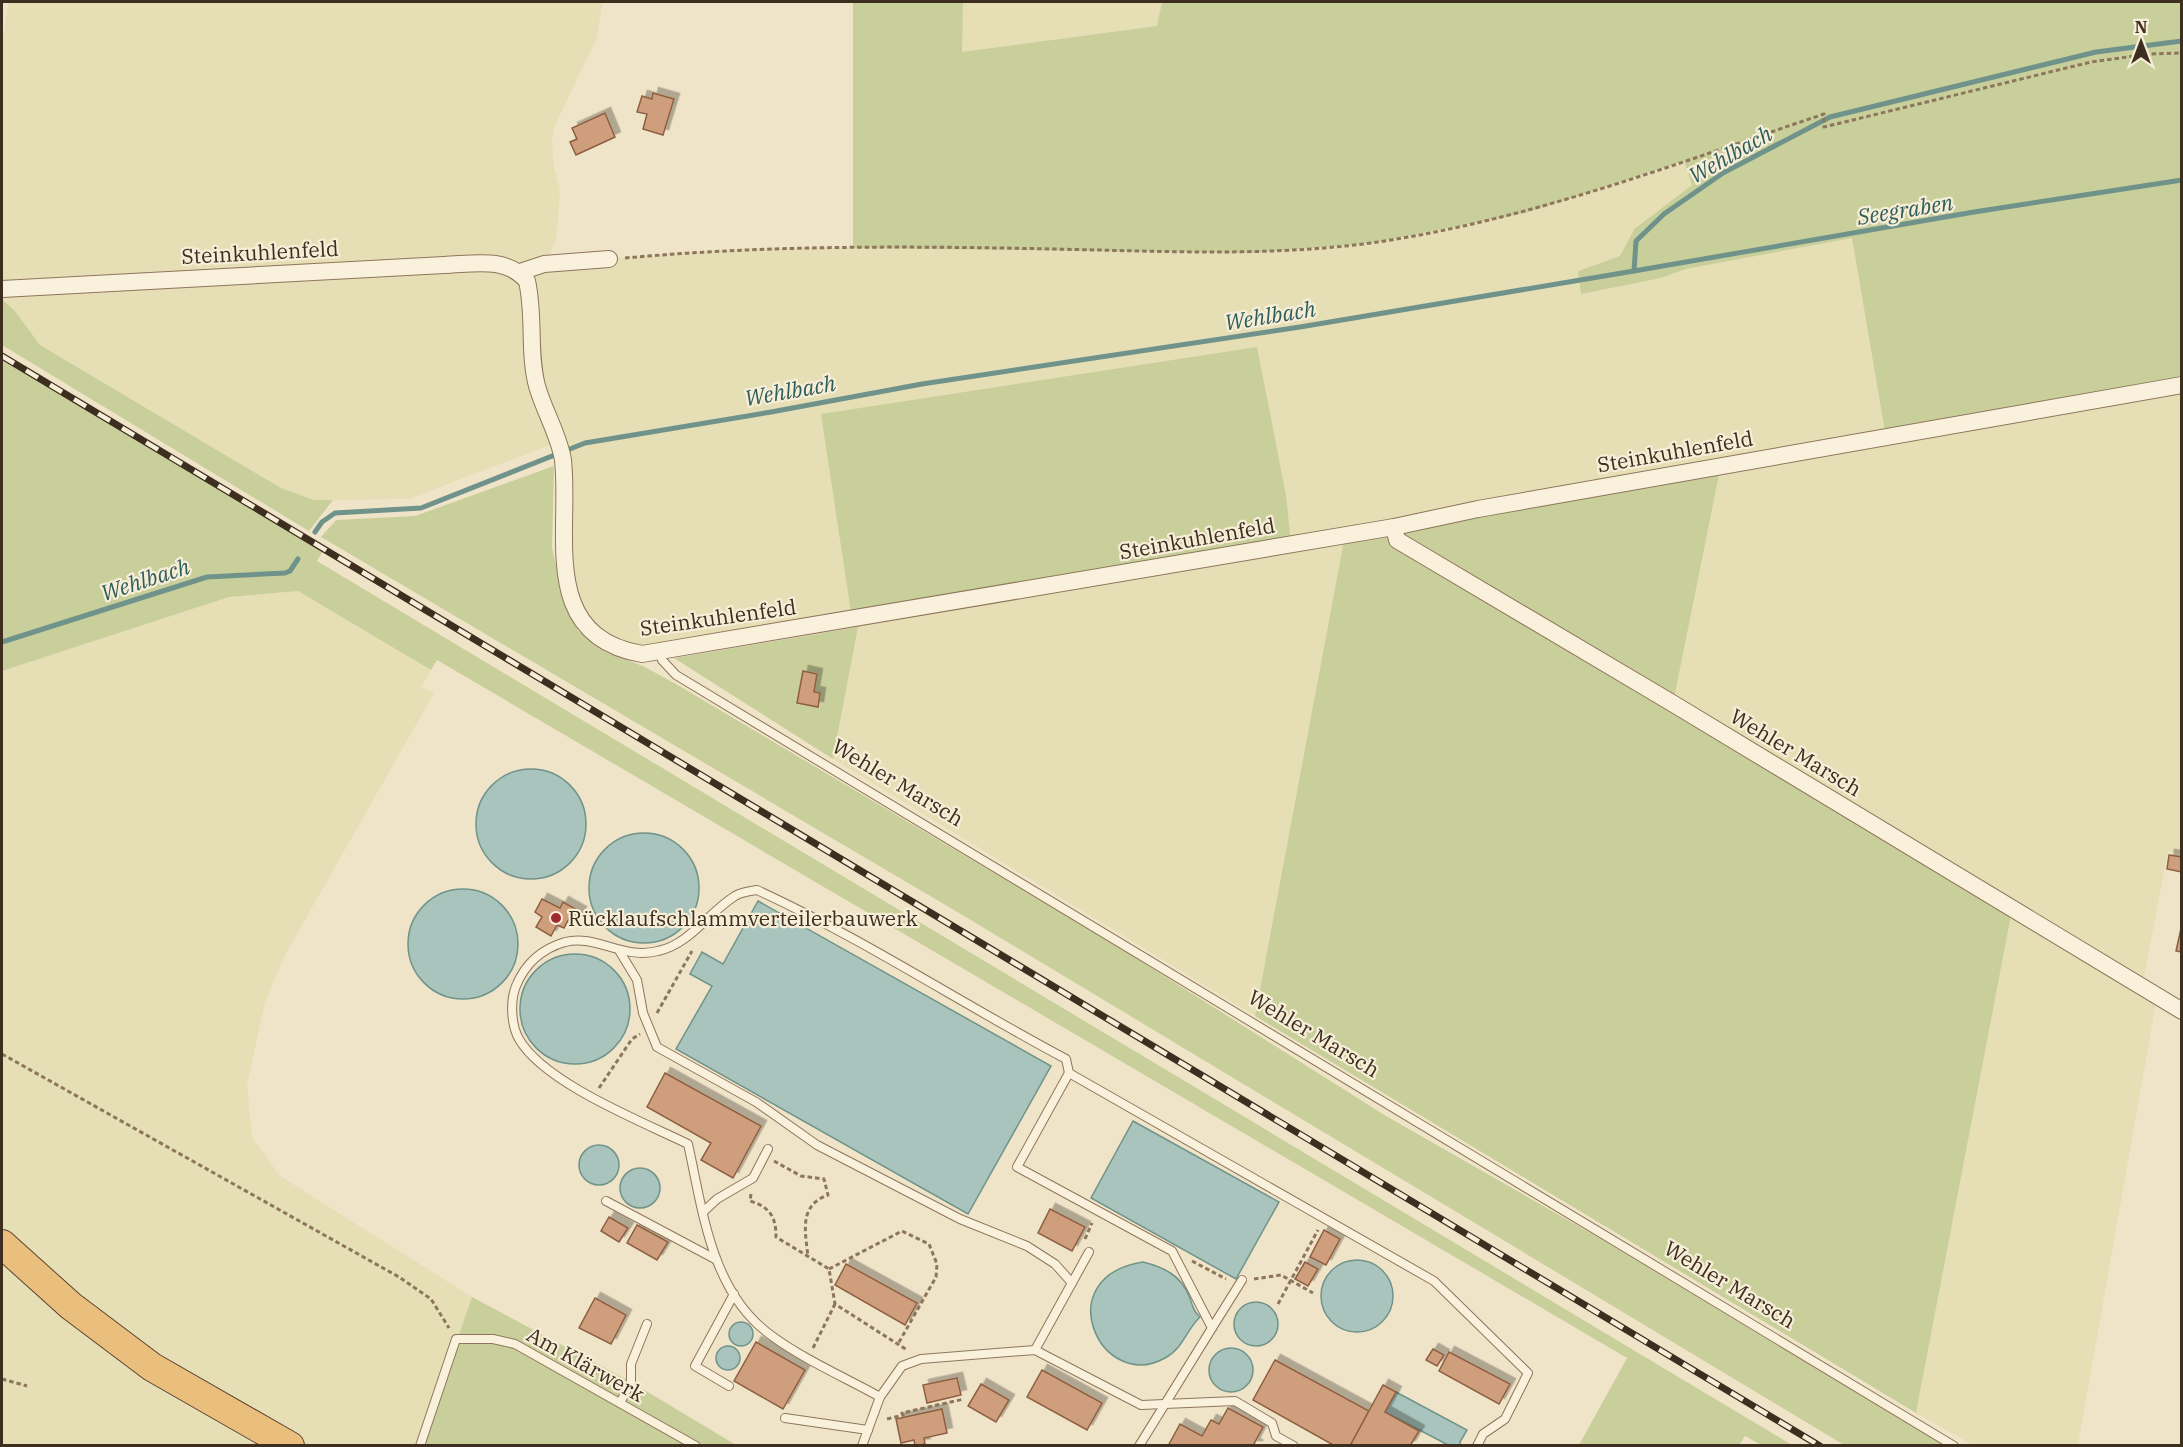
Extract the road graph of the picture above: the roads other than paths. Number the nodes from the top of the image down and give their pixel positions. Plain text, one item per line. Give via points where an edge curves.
1 (609, 259) road end
2 (520, 272) junction
3 (2, 289) edge
4 (2181, 385) edge
5 (1394, 527) junction
6 (660, 652) junction
7 (620, 952) junction
8 (2181, 1011) edge
9 (1069, 1074) junction
10 (766, 1153) road end
11 (606, 1201) dead end
12 (703, 1212) junction
13 (2, 1244) edge
14 (1089, 1252) road end
15 (715, 1259) junction
16 (1072, 1283) junction
17 (1240, 1283) road end
18 (734, 1294) junction
19 (647, 1324) dead end
20 (1212, 1328) junction
21 (1035, 1350) junction
22 (729, 1386) dead end
23 (880, 1396) junction
24 (620, 1403) junction
25 (1161, 1406) junction
26 (785, 1418) dead end
27 (869, 1427) junction
28 (290, 1446) edge
29 (420, 1446) edge
30 (696, 1446) edge
31 (862, 1446) edge
32 (1139, 1446) edge
33 (1294, 1446) edge
34 (1477, 1446) edge
35 (1954, 1446) edge

1 - 2 street via 544,264
2 - 3 street, Steinkuhlenfeld via 492,263
2 - 6 street, Steinkuhlenfeld via 530,294 537,387 562,460 562,546 580,616 606,644 642,654
4 - 5 street, Steinkuhlenfeld via 1478,508
5 - 6 street, Steinkuhlenfeld
5 - 8 street, Wehler Marsch via 1397,540
6 - 35 lane, Wehler Marsch via 676,675
7 - 9 lane via 659,951 682,940 736,894 757,890 931,981 1066,1059
7 - 12 lane via 590,941 565,942 538,954 523,971 513,993 512,1016 519,1039 540,1063 588,1095 688,1144
7 - 16 lane via 637,980 657,1047 756,1102 817,1145 960,1219 1027,1246 1055,1264
9 - 20 lane via 1017,1167 1172,1251
9 - 34 lane via 1434,1281 1528,1373 1505,1419 1483,1434
10 - 12 lane via 753,1178 717,1198
11 - 15 lane
12 - 15 lane
13 - 28 highway via 31,1273 152,1367
14 - 16 lane
15 - 18 lane
16 - 21 lane
17 - 20 lane
18 - 22 lane via 694,1366
18 - 23 lane via 743,1310 772,1336
19 - 24 lane
20 - 25 lane
21 - 23 lane via 921,1359 902,1366
21 - 25 lane via 1141,1405
23 - 27 lane
24 - 29 lane, Am Klärwerk via 515,1344 493,1339 456,1339
24 - 30 lane, Am Klärwerk
25 - 32 lane
25 - 33 lane via 1235,1401 1272,1423 1276,1436
26 - 27 lane
27 - 31 lane

